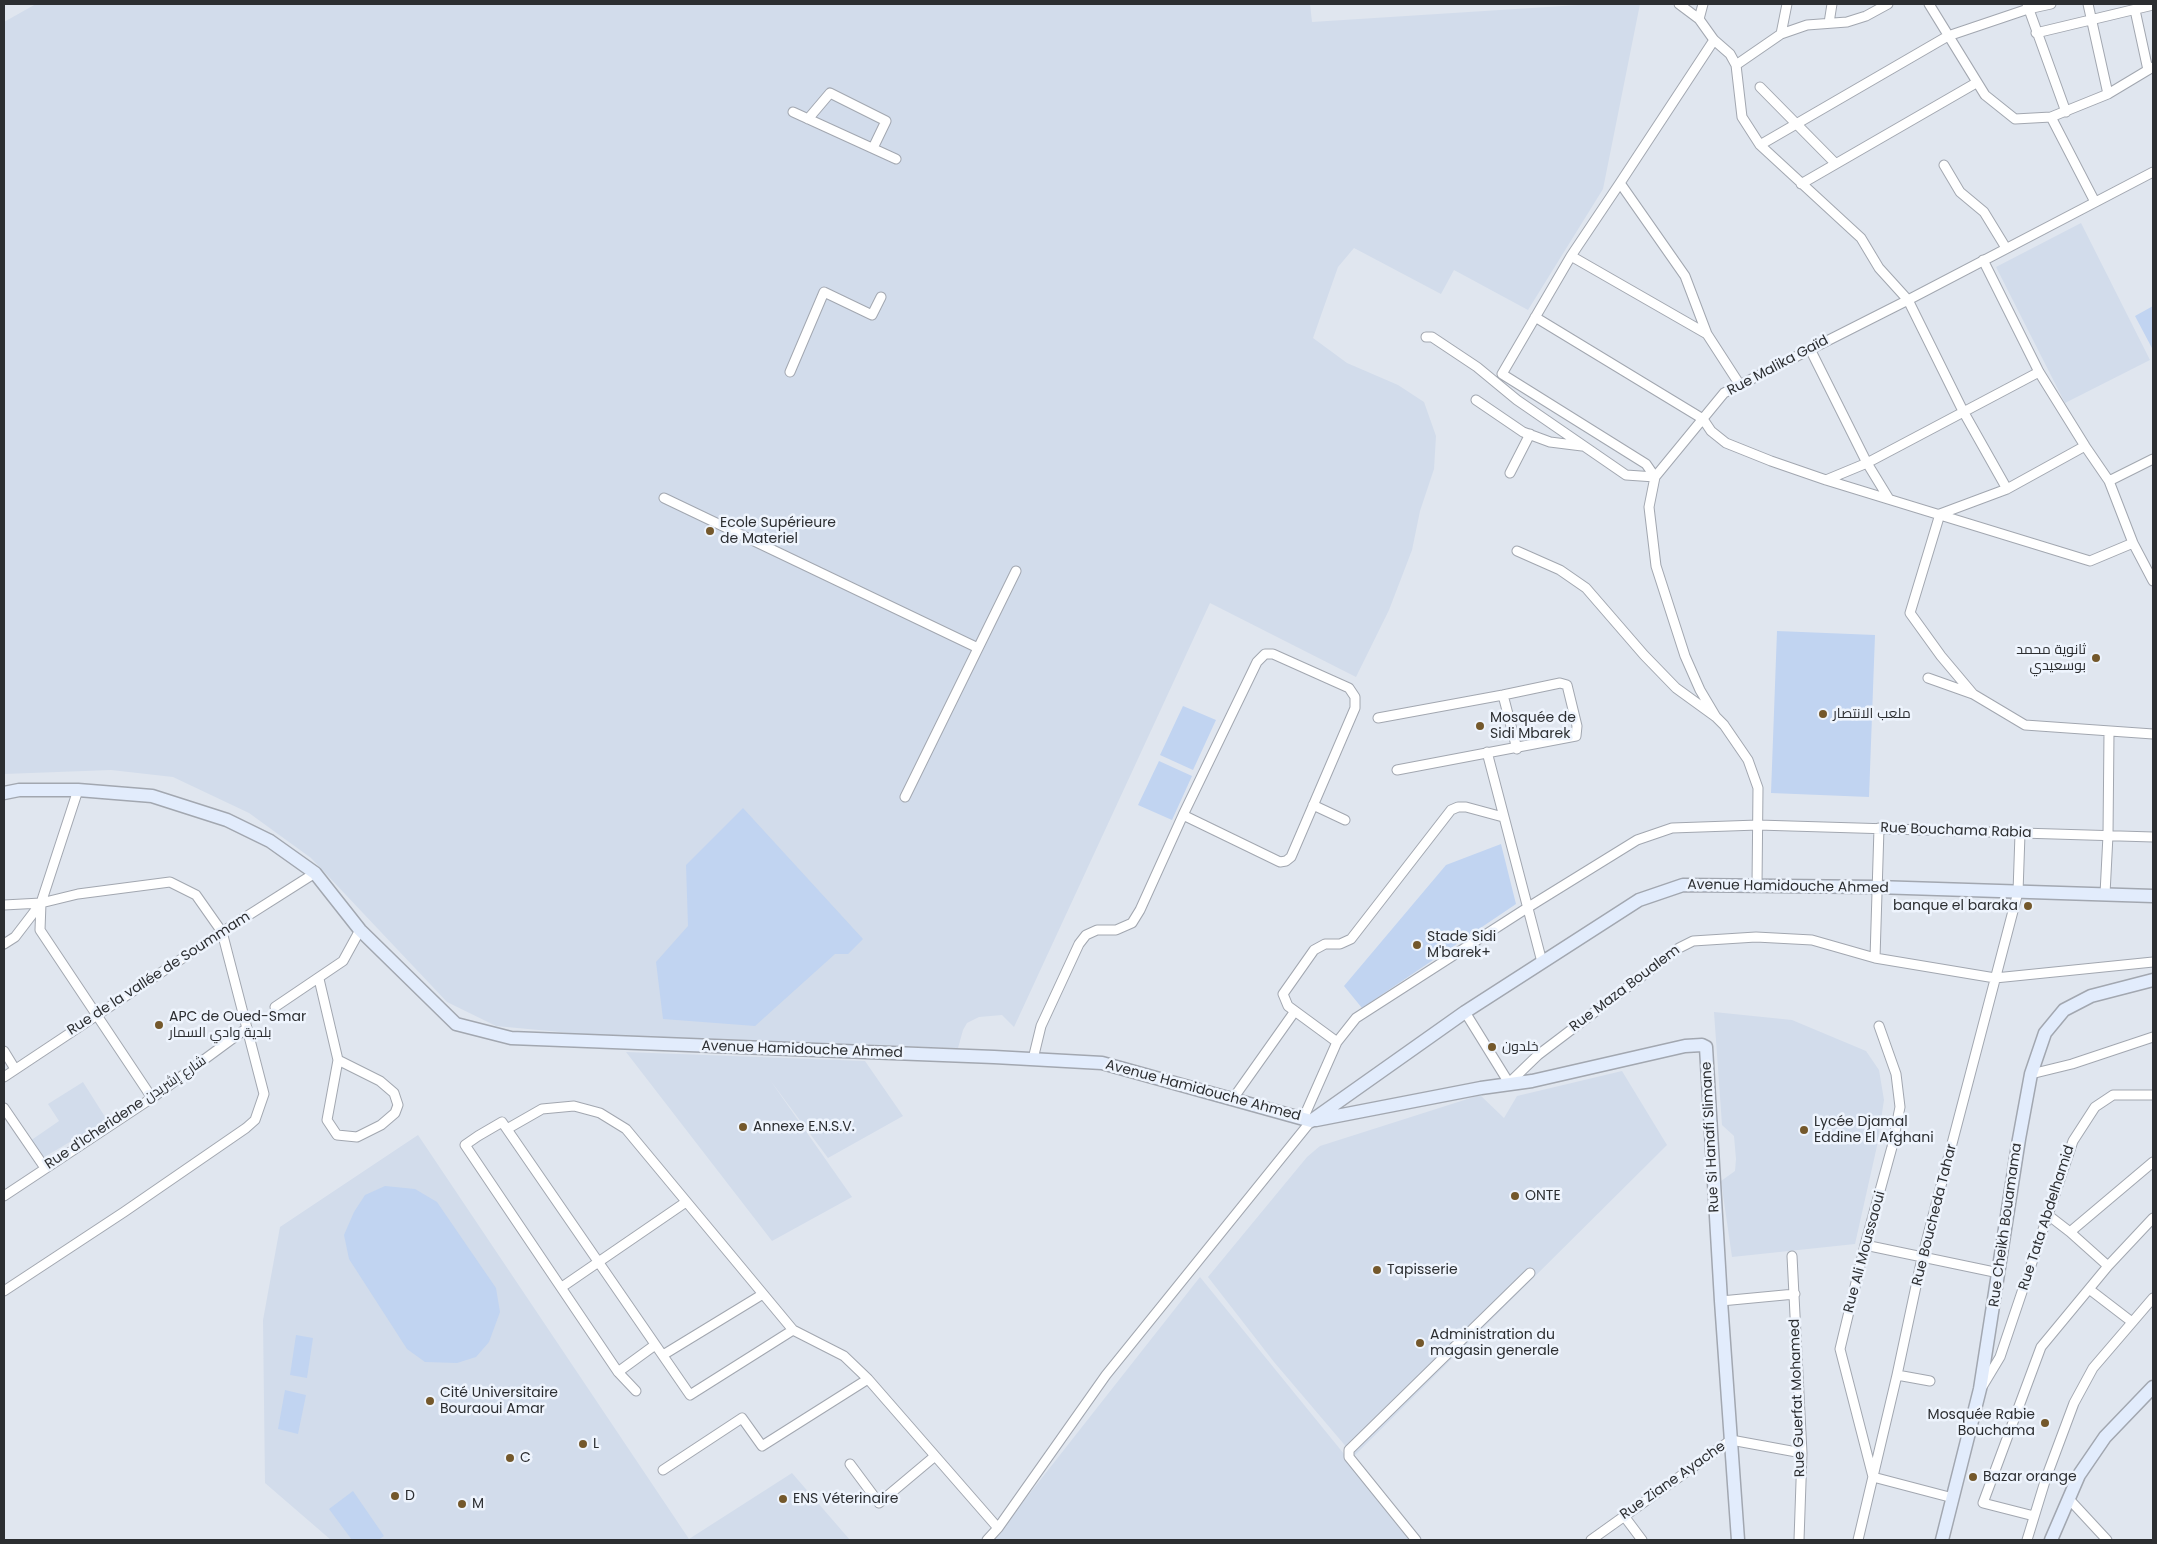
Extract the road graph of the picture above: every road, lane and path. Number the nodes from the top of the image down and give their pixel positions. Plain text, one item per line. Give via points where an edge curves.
1 (1679, 4) edge
2 (1703, 4) edge
3 (1787, 4) edge
4 (1832, 4) edge
5 (1888, 4) edge
6 (1929, 4) edge
7 (2051, 4) edge
8 (2088, 4) edge
9 (2028, 6) edge
10 (2153, 6) edge
11 (2135, 10) junction
12 (1699, 19) junction
13 (2091, 21) junction
14 (1829, 23) junction
15 (2036, 33) junction
16 (1781, 34) junction
17 (1948, 36) junction
18 (1714, 40) junction
19 (1736, 65) junction
20 (2151, 69) edge
21 (1976, 83) junction
22 (1760, 87) dead end
23 (2108, 94) junction
24 (793, 112) dead end
25 (2066, 112) junction
26 (2051, 117) junction
27 (808, 119) junction
28 (1796, 124) junction
29 (1760, 145) junction
30 (873, 148) junction
31 (896, 159) dead end
32 (1836, 163) junction
33 (1944, 165) dead end
34 (2153, 172) edge
35 (1620, 183) junction
36 (1801, 184) junction
37 (2095, 202) junction
38 (2006, 248) junction
39 (1570, 256) junction
40 (1983, 260) junction
41 (881, 297) dead end
42 (1908, 300) junction
43 (1535, 317) junction
44 (1707, 334) junction
45 (1426, 338) dead end
46 (1810, 349) junction
47 (790, 372) dead end
48 (2039, 372) junction
49 (1740, 385) junction
50 (1476, 400) dead end
51 (1963, 411) junction
52 (1703, 419) junction
53 (1530, 434) junction
54 (2085, 446) junction
55 (1585, 447) junction
56 (2153, 459) edge
57 (1867, 463) junction
58 (1510, 472) dead end
59 (1655, 477) junction
60 (1826, 480) junction
61 (2110, 481) junction
62 (2007, 489) junction
63 (664, 498) dead end
64 (1890, 499) junction
65 (1940, 514) junction
66 (2133, 543) junction
67 (1517, 551) dead end
68 (1016, 571) dead end
69 (2153, 581) edge
70 (978, 648) junction
71 (1928, 678) dead end
72 (1973, 694) junction
73 (1503, 696) junction
74 (1716, 717) junction
75 (1378, 718) dead end
76 (2109, 732) junction
77 (2153, 734) edge
78 (1516, 749) junction
79 (1487, 752) junction
80 (1397, 770) dead end
81 (78, 790) junction
82 (4, 793) edge
83 (905, 797) dead end
84 (1313, 804) junction
85 (1183, 815) junction
86 (1503, 817) junction
87 (1345, 820) dead end
88 (1758, 825) junction
89 (1879, 828) junction
90 (2020, 834) junction
91 (2108, 835) junction
92 (2153, 837) edge
93 (315, 873) junction
94 (1757, 885) junction
95 (1876, 888) junction
96 (2018, 892) junction
97 (2105, 894) junction
98 (2153, 896) edge
99 (41, 903) junction
100 (4, 905) edge
101 (1527, 908) junction
102 (360, 930) junction
103 (222, 932) junction
104 (4, 944) edge
105 (1876, 958) junction
106 (1542, 962) junction
107 (2153, 962) edge
108 (1994, 978) junction
109 (319, 979) junction
110 (2153, 980) edge
111 (276, 1007) dead end
112 (1295, 1011) junction
113 (1465, 1012) junction
114 (97, 1015) junction
115 (1879, 1026) dead end
116 (247, 1028) junction
117 (2153, 1037) edge
118 (1337, 1042) junction
119 (4, 1051) edge
120 (1033, 1059) junction
121 (338, 1060) junction
122 (15, 1069) junction
123 (2030, 1074) junction
124 (4, 1077) edge
125 (1509, 1083) junction
126 (2153, 1094) edge
127 (152, 1098) junction
128 (1232, 1100) junction
129 (4, 1108) edge
130 (1307, 1120) junction
131 (506, 1129) junction
132 (2153, 1162) edge
133 (45, 1168) junction
134 (4, 1196) edge
135 (686, 1202) junction
136 (2048, 1215) junction
137 (2153, 1218) edge
138 (2070, 1232) junction
139 (1865, 1245) junction
140 (1792, 1256) dead end
141 (1922, 1258) junction
142 (598, 1261) junction
143 (2108, 1266) junction
144 (1530, 1273) dead end
145 (1999, 1273) junction
146 (562, 1287) junction
147 (2089, 1289) junction
148 (4, 1291) edge
149 (763, 1294) junction
150 (1794, 1294) junction
151 (2153, 1298) edge
152 (1721, 1301) junction
153 (2132, 1322) junction
154 (793, 1330) junction
155 (655, 1345) junction
156 (663, 1356) junction
157 (618, 1372) junction
158 (1897, 1375) junction
159 (868, 1379) junction
160 (1930, 1382) dead end
161 (2153, 1387) edge
162 (1980, 1389) junction
163 (636, 1391) dead end
164 (1731, 1440) junction
165 (1802, 1453) junction
166 (935, 1456) junction
167 (850, 1464) dead end
168 (663, 1470) dead end
169 (1873, 1477) junction
170 (1953, 1498) junction
171 (2069, 1498) junction
172 (1624, 1516) junction
173 (2034, 1516) junction
174 (998, 1528) junction
175 (987, 1540) edge
176 (1416, 1540) edge
177 (1591, 1540) edge
178 (1642, 1540) edge
179 (1738, 1540) edge
180 (1799, 1540) edge
181 (1858, 1540) edge
182 (1942, 1540) edge
183 (2027, 1540) edge
184 (2050, 1540) edge
185 (2107, 1540) edge

1 - 12 street
2 - 12 street
3 - 16 street
4 - 14 street
5 - 14 street via 1866,16
6 - 17 street
7 - 9 street
8 - 13 street
9 - 15 street
9 - 17 street
10 - 11 street
11 - 13 street
11 - 20 street
12 - 18 street
13 - 15 street
13 - 23 street
14 - 16 street via 1807,25
15 - 25 street
16 - 19 street
17 - 21 street
17 - 28 street
18 - 19 street via 1730,54
18 - 35 street
19 - 29 street via 1742,117
20 - 23 street
21 - 26 street via 1985,95 2015,120
21 - 32 street
22 - 28 street
23 - 25 street
24 - 27 street
25 - 26 street
26 - 37 street
27 - 30 street
27 - 30 street via 830,93 886,121
28 - 29 street
28 - 32 street
29 - 36 street
30 - 31 street
32 - 36 street
33 - 38 street via 1960,192 1984,212
34 - 37 street, Rue Malika Gaïd
35 - 39 street
35 - 44 street via 1685,276
36 - 42 street via 1862,238 1879,268
37 - 38 street, Rue Malika Gaïd
38 - 40 street, Rue Malika Gaïd
39 - 43 street
39 - 44 street
40 - 42 street, Rue Malika Gaïd
40 - 48 street
41 - 47 street via 872,315 824,292
42 - 46 street, Rue Malika Gaïd
42 - 51 street
43 - 52 street
43 - 59 street via 1502,374 1646,464
44 - 49 street
45 - 55 street via 1432,336
46 - 49 street, Rue Malika Gaïd
46 - 57 street
48 - 51 street
48 - 54 street
49 - 52 street, Rue Malika Gaïd via 1724,393
50 - 53 street
51 - 57 street
51 - 62 street
52 - 59 street, Rue Malika Gaïd
52 - 60 street via 1711,431 1726,443
53 - 55 street via 1550,442
53 - 58 street
54 - 61 street
54 - 62 street
55 - 59 street via 1626,475
56 - 61 street
57 - 60 street
57 - 64 street
59 - 74 street, Rue Malika Gaïd via 1649,508 1656,566 1685,656
60 - 64 street
61 - 66 street
62 - 65 street
63 - 70 street
64 - 65 street
65 - 66 street via 2090,561
65 - 72 street via 1910,613
66 - 69 street
67 - 74 street via 1560,570 1586,588 1676,688
68 - 70 street
70 - 83 street
71 - 72 street
72 - 76 street via 2024,725
73 - 75 street
73 - 78 street
73 - 78 street via 1560,683 1568,685 1577,726 1576,736
74 - 88 street via 1748,760 1758,788
76 - 77 street
76 - 91 street
78 - 79 street
79 - 80 street
79 - 86 street
81 - 82 main road, Avenue Hamidouche Ahmed
81 - 93 main road, Avenue Hamidouche Ahmed via 152,796 227,820 270,841
81 - 99 street
84 - 85 street via 1291,857 1280,862
84 - 85 street via 1355,708 1355,697 1349,688 1273,654 1265,654 1257,662
84 - 87 street
85 - 120 street via 1132,922 1116,930 1097,930 1086,935 1079,944 1042,1026
86 - 101 street
86 - 112 street via 1466,807 1451,810 1351,939 1340,944 1325,944 1314,950 1283,994 1288,1006
88 - 89 street, Rue Bouchama Rabia
88 - 94 street
88 - 101 street, Rue Bouchama Rabia via 1672,828 1637,840
89 - 90 street, Rue Bouchama Rabia
89 - 95 street
90 - 91 street, Rue Bouchama Rabia
90 - 96 street, Rue Boucheda Tahar
91 - 92 street, Rue Bouchama Rabia
91 - 97 street
93 - 102 main road, Avenue Hamidouche Ahmed
93 - 103 street, Rue de la vallée de Soummam
94 - 95 main road, Avenue Hamidouche Ahmed
94 - 106 main road, Avenue Hamidouche Ahmed via 1683,885 1639,900
95 - 96 main road, Avenue Hamidouche Ahmed
95 - 105 street
96 - 97 main road, Avenue Hamidouche Ahmed
96 - 108 street, Rue Boucheda Tahar
97 - 98 main road, Avenue Hamidouche Ahmed
99 - 100 street
99 - 103 street via 78,894 170,882 196,895
99 - 104 street via 15,937
99 - 114 street via 40,930
101 - 106 street
101 - 118 street, Rue Bouchama Rabia via 1356,1018
102 - 109 street via 343,961
102 - 120 main road, Avenue Hamidouche Ahmed via 456,1024 511,1038
103 - 114 street, Rue de la vallée de Soummam
103 - 116 street
105 - 108 street, Rue Maza Boualem
105 - 125 street, Rue Maza Boualem via 1812,940 1756,936 1693,941 1679,948 1546,1050
106 - 113 main road, Avenue Hamidouche Ahmed
107 - 108 street, Rue Maza Boualem
108 - 141 street, Rue Boucheda Tahar
109 - 111 street
109 - 121 street
110 - 123 main road, Rue Cheikh Bouamama via 2091,996 2064,1010 2045,1033
112 - 118 street
112 - 128 street
113 - 125 street
113 - 130 main road, Avenue Hamidouche Ahmed
114 - 122 street, Rue de la vallée de Soummam
114 - 127 street
115 - 139 street, Rue Ali Moussaoui via 1896,1074 1900,1107
116 - 127 street, Rue d'Icheridene شارع إشريدن
116 - 148 street via 263,1086 263,1100 255,1120
117 - 123 street via 2072,1064
118 - 130 street, Rue Bouchama Rabia
119 - 122 street
120 - 128 main road, Avenue Hamidouche Ahmed via 1102,1063
121 - 121 street via 327,1120 337,1135 357,1137 381,1125 395,1113 398,1105 394,1092
122 - 124 street, Rue de la vallée de Soummam
123 - 145 main road, Rue Cheikh Bouamama
125 - 130 main road, Rue Si Hanafi Slimane
125 - 152 main road, Rue Si Hanafi Slimane via 1532,1081 1685,1046 1706,1047
126 - 136 street, Rue Tata Abdelhamid via 2113,1095 2095,1107 2073,1141
127 - 133 street, Rue d'Icheridene شارع إشريدن
128 - 130 main road, Avenue Hamidouche Ahmed
129 - 133 street
130 - 174 street, Rue Bouchama Rabia via 1106,1375
131 - 135 street via 542,1108 574,1106 600,1113 626,1129
131 - 142 street
131 - 146 street via 502,1122 464,1144
132 - 138 street
133 - 134 street, Rue d'Icheridene شارع إشريدن
135 - 142 street
135 - 149 street
136 - 138 street
136 - 162 street, Rue Tata Abdelhamid via 2000,1357
137 - 143 street
138 - 143 street
139 - 141 street
139 - 169 street, Rue Ali Moussaoui via 1840,1349
140 - 150 street, Rue Guerfat Mohamed
141 - 145 street
141 - 158 street, Rue Boucheda Tahar
142 - 146 street
142 - 155 street
143 - 147 street
144 - 176 street via 1349,1450 1350,1457
145 - 162 main road, Rue Cheikh Bouamama
146 - 157 street
147 - 153 street
147 - 173 street via 2041,1347 1983,1503
149 - 154 street
149 - 156 street
150 - 152 street
150 - 165 street, Rue Guerfat Mohamed
151 - 153 street
152 - 164 main road, Rue Si Hanafi Slimane
153 - 173 street via 2094,1368 2074,1403
154 - 156 street via 690,1395
154 - 159 street via 844,1356
155 - 156 street
155 - 157 street
157 - 163 street
158 - 160 street
158 - 169 street, Rue Boucheda Tahar
159 - 166 street
159 - 168 street via 762,1446 742,1418
161 - 171 main road via 2106,1437 2079,1475
162 - 170 main road, Rue Cheikh Bouamama
164 - 165 street
164 - 172 street, Rue Ziane Ayache
164 - 179 main road, Rue Si Hanafi Slimane
165 - 180 street, Rue Guerfat Mohamed
166 - 167 street via 879,1503
166 - 174 street
169 - 170 street
169 - 181 street, Rue Boucheda Tahar
170 - 182 main road, Rue Cheikh Bouamama
171 - 184 main road
171 - 185 street
172 - 177 street, Rue Ziane Ayache
172 - 178 street
173 - 183 street
174 - 175 street, Rue Bouchama Rabia

